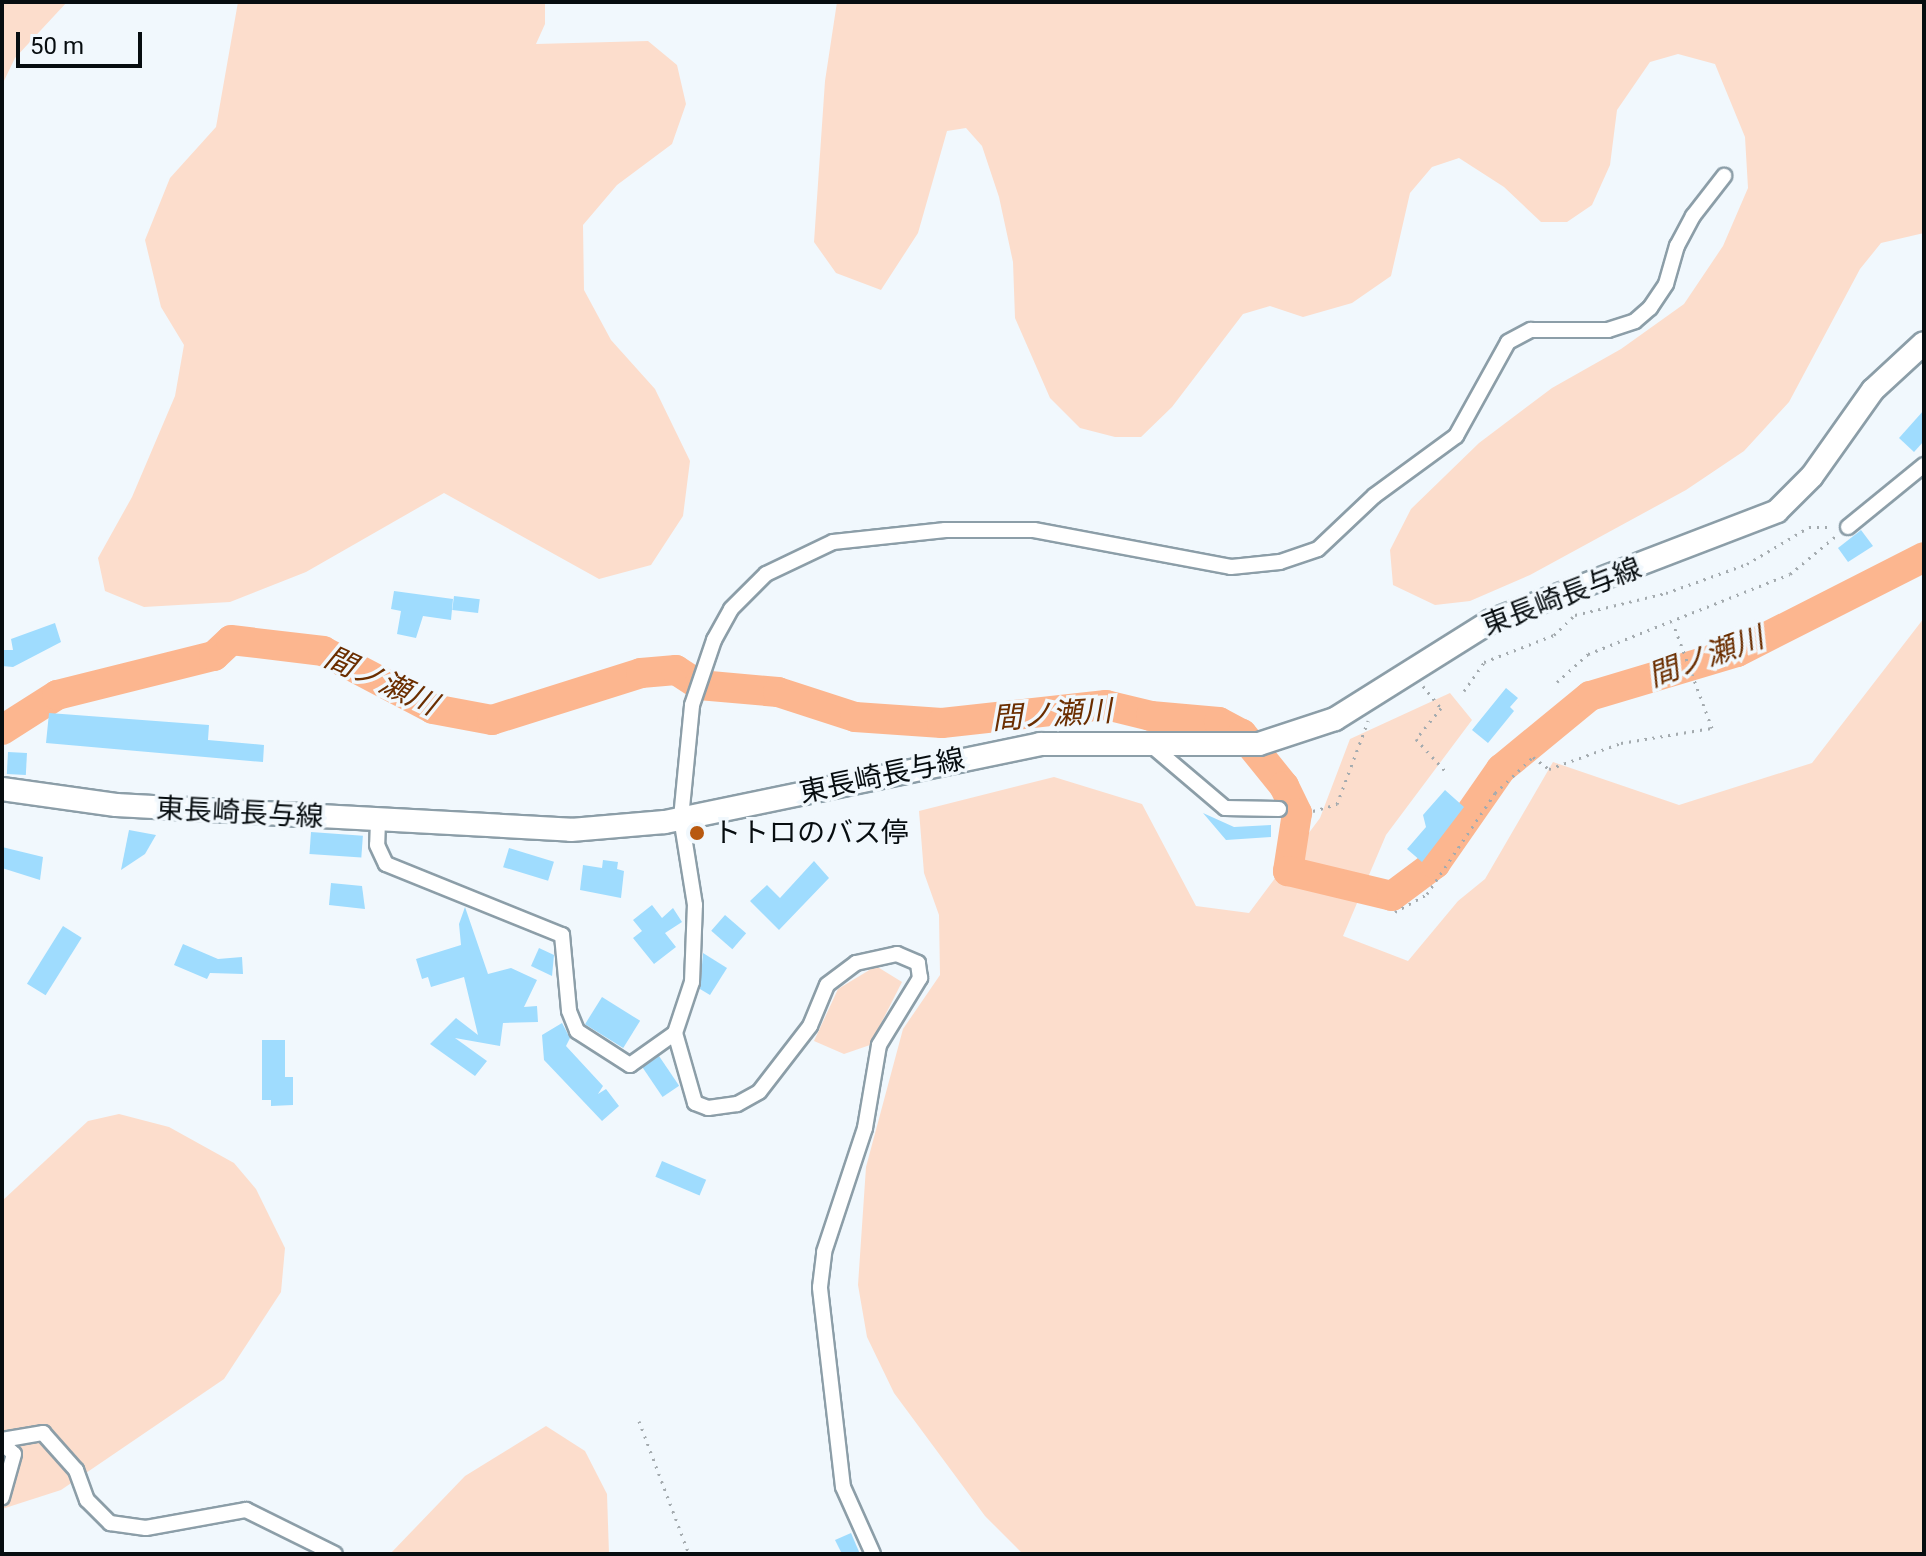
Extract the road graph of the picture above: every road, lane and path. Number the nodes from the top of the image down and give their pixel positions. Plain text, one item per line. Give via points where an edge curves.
1 (1724, 176) dead end
2 (1924, 343) edge
3 (1924, 465) edge
4 (1848, 527) junction
5 (1673, 623) junction
6 (1411, 670) junction
7 (1557, 682) dead end
8 (1464, 691) dead end
9 (1381, 692) junction
10 (1152, 746) junction
11 (1447, 773) dead end
12 (2, 789) edge
13 (1279, 809) dead end
14 (1313, 811) dead end
15 (681, 818) junction
16 (378, 821) junction
17 (1395, 912) dead end
18 (675, 1033) junction
19 (639, 1421) dead end
20 (2, 1441) edge
21 (2, 1497) edge
22 (335, 1554) edge
23 (689, 1554) edge
24 (873, 1554) edge

1 - 15 street via 1693,216 1666,284 1650,308 1635,321 1608,330 1531,330 1508,342 1456,436 1374,496 1318,549 1280,562 1231,567 1034,530 945,530 833,542 766,574 731,609 714,640 692,705
2 - 6 main road, 東長崎長与線 via 1873,390 1812,476 1777,511 1491,621
3 - 4 street
4 - 5 path via 1790,574
4 - 8 path via 1809,527 1747,564 1666,593 1575,615 1554,635 1484,662
5 - 7 path via 1588,654
5 - 17 path via 1712,728 1621,743 1549,769 1533,757 1495,793 1427,894
6 - 9 main road, 東長崎長与線
6 - 11 path via 1441,708 1416,739
9 - 10 main road, 東長崎長与線 via 1335,719 1272,741
9 - 14 path via 1337,804
10 - 13 street via 1225,808
10 - 15 main road, 東長崎長与線 via 1040,744
12 - 16 main road, 東長崎長与線 via 116,805
15 - 16 main road, 東長崎長与線 via 571,830
15 - 18 street via 695,905 692,982
16 - 18 street via 377,845 386,864 562,935 569,1011 577,1031 630,1065
18 - 24 street via 695,1103 708,1108 737,1104 759,1092 810,1026 827,985 856,963 897,954 918,963 920,978 879,1045 865,1128 824,1252 820,1287 843,1487
19 - 23 path
20 - 21 street via 14,1454
20 - 22 street via 43,1433 76,1470 87,1500 110,1523 146,1528 246,1510

